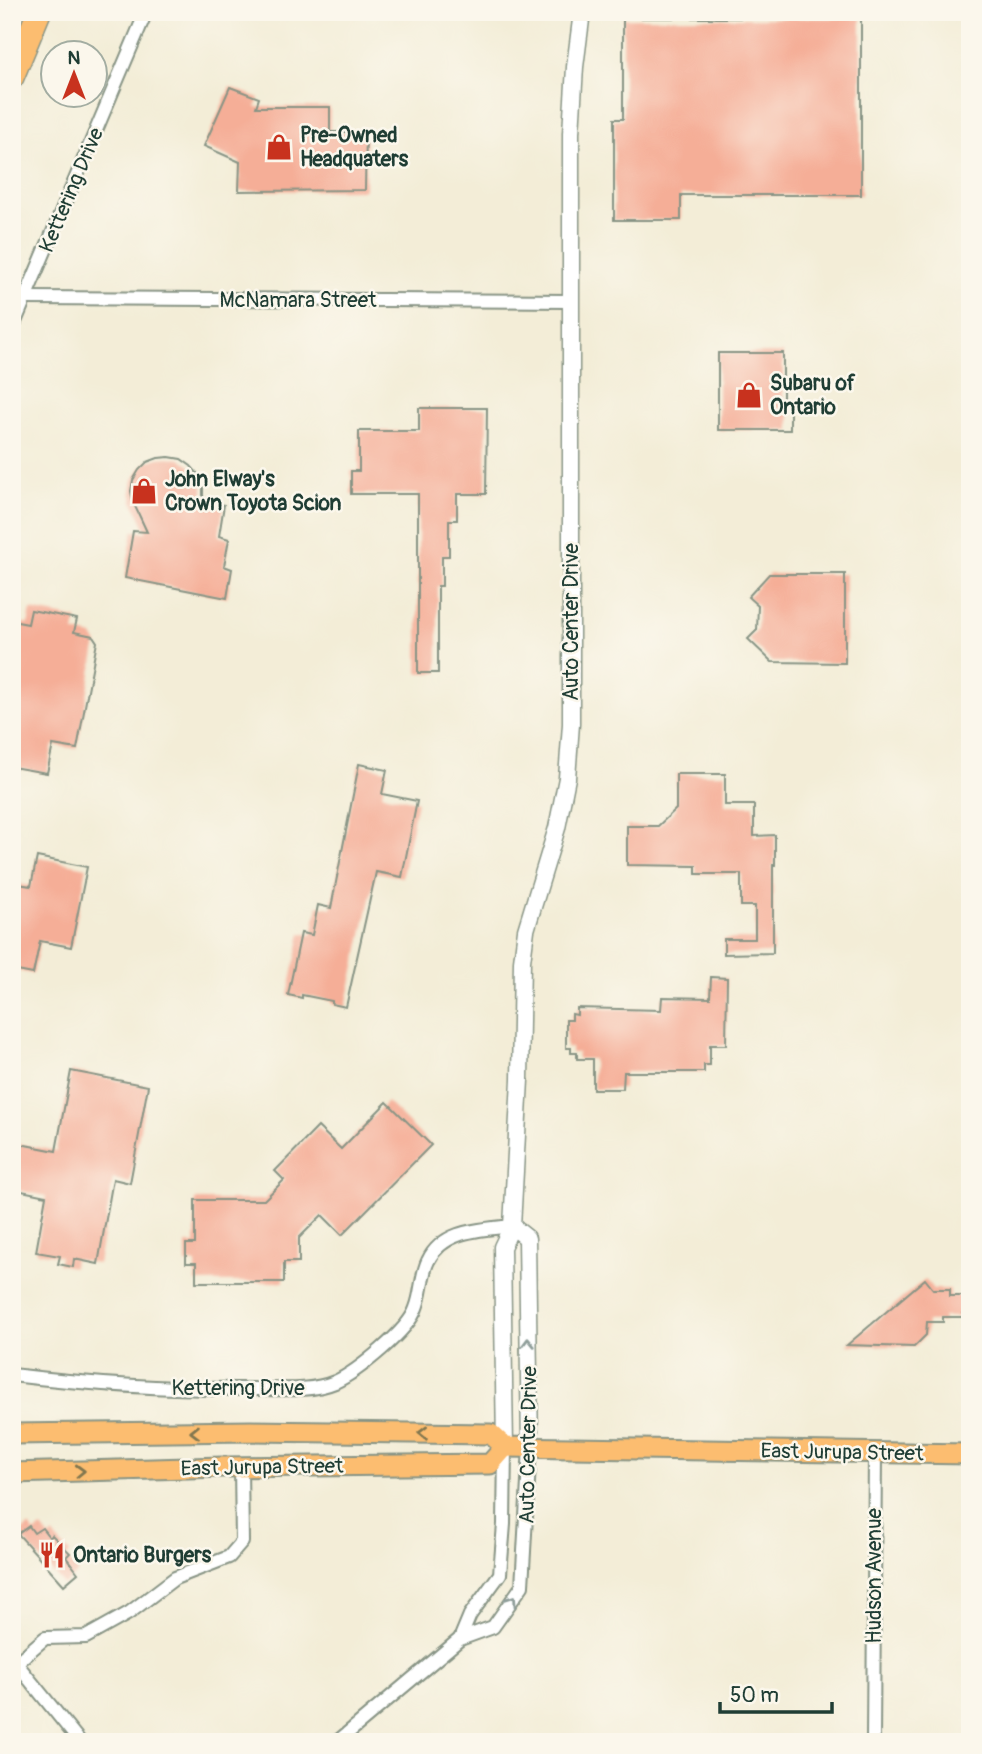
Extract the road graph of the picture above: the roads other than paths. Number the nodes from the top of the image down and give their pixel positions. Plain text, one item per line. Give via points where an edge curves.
1 (39, 12) edge
2 (146, 12) edge
3 (582, 12) edge
4 (12, 77) edge
5 (25, 298) junction
6 (571, 301) junction
7 (12, 329) edge
8 (512, 1226) junction
9 (12, 1375) edge
10 (12, 1434) edge
11 (505, 1447) junction
12 (530, 1447) junction
13 (875, 1453) junction
14 (970, 1454) edge
15 (241, 1466) junction
16 (12, 1473) edge
17 (460, 1639) junction
18 (80, 1742) edge
19 (337, 1742) edge
20 (873, 1742) edge

1 - 4 highway
2 - 5 street, Kettering Drive
3 - 6 street, Auto Center Drive via 571,133
5 - 6 street, McNamara Street
5 - 7 street, Kettering Drive
6 - 8 street, Auto Center Drive via 571,724 557,828 532,909 522,961
8 - 9 street, Kettering Drive via 462,1232 442,1244 428,1262 416,1311 379,1352 335,1382 294,1389 201,1390 104,1386
8 - 11 street, Auto Center Drive via 502,1247
12 -> 8 street, Auto Center Drive via 527,1238
11 -> 10 main road, East Jurupa Street via 491,1434
11 - 12 main road, East Jurupa Street
11 - 15 main road, East Jurupa Street via 490,1464
11 - 17 street, Auto Center Drive via 500,1574 470,1615
12 - 13 main road, East Jurupa Street
17 -> 12 street, Auto Center Drive via 493,1627 522,1586
13 - 14 main road, East Jurupa Street
13 - 20 street, Hudson Avenue
16 -> 15 main road, East Jurupa Street
15 - 18 street via 242,1542 229,1557 175,1578 129,1614 86,1637 46,1637 16,1663
17 - 19 street, Auto Center Drive

